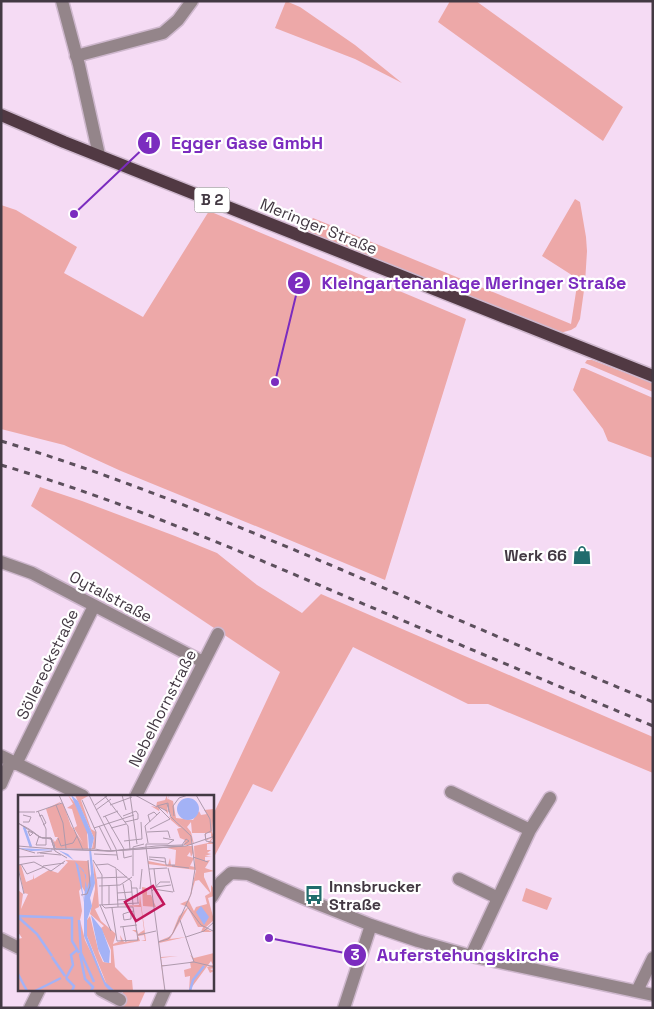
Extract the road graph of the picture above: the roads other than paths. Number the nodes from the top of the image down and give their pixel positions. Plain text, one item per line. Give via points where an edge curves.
1 (62, 1) edge
2 (192, 1) edge
3 (76, 56) junction
4 (1, 116) edge
5 (99, 155) junction
6 (653, 376) edge
7 (1, 562) edge
8 (94, 606) junction
9 (218, 634) dead end
10 (203, 662) junction
11 (10, 760) edge
12 (1, 784) edge
13 (451, 792) dead end
14 (81, 795) edge
15 (136, 795) edge
16 (550, 798) dead end
17 (530, 830) junction
18 (459, 879) dead end
19 (214, 893) edge
20 (498, 898) junction
21 (370, 925) junction
22 (1, 939) edge
23 (18, 948) edge
24 (471, 956) junction
25 (653, 958) edge
26 (638, 991) junction
27 (38, 992) edge
28 (105, 992) edge
29 (164, 992) edge
30 (653, 994) edge
31 (120, 1000) dead end
32 (30, 1008) edge
33 (156, 1008) edge
34 (344, 1008) edge

1 - 3 street
2 - 3 street via 163,33
3 - 5 street
4 - 5 main road, Meringer Straße / B 2
5 - 6 main road, Meringer Straße / B 2
7 - 8 street, Oytalstraße via 32,573
8 - 10 street, Oytalstraße
8 - 11 street, Söllereckstraße
9 - 10 street, Nebelhornstraße
10 - 15 street, Nebelhornstraße
11 - 12 street, Söllereckstraße
11 - 14 street
13 - 17 street
16 - 17 street
17 - 20 street
18 - 20 street
19 - 21 street via 220,882 231,873 248,874
20 - 24 street
21 - 24 street
21 - 34 street
22 - 23 street
24 - 26 street
25 - 26 street
26 - 30 street
27 - 32 street
28 - 31 street
29 - 33 street

